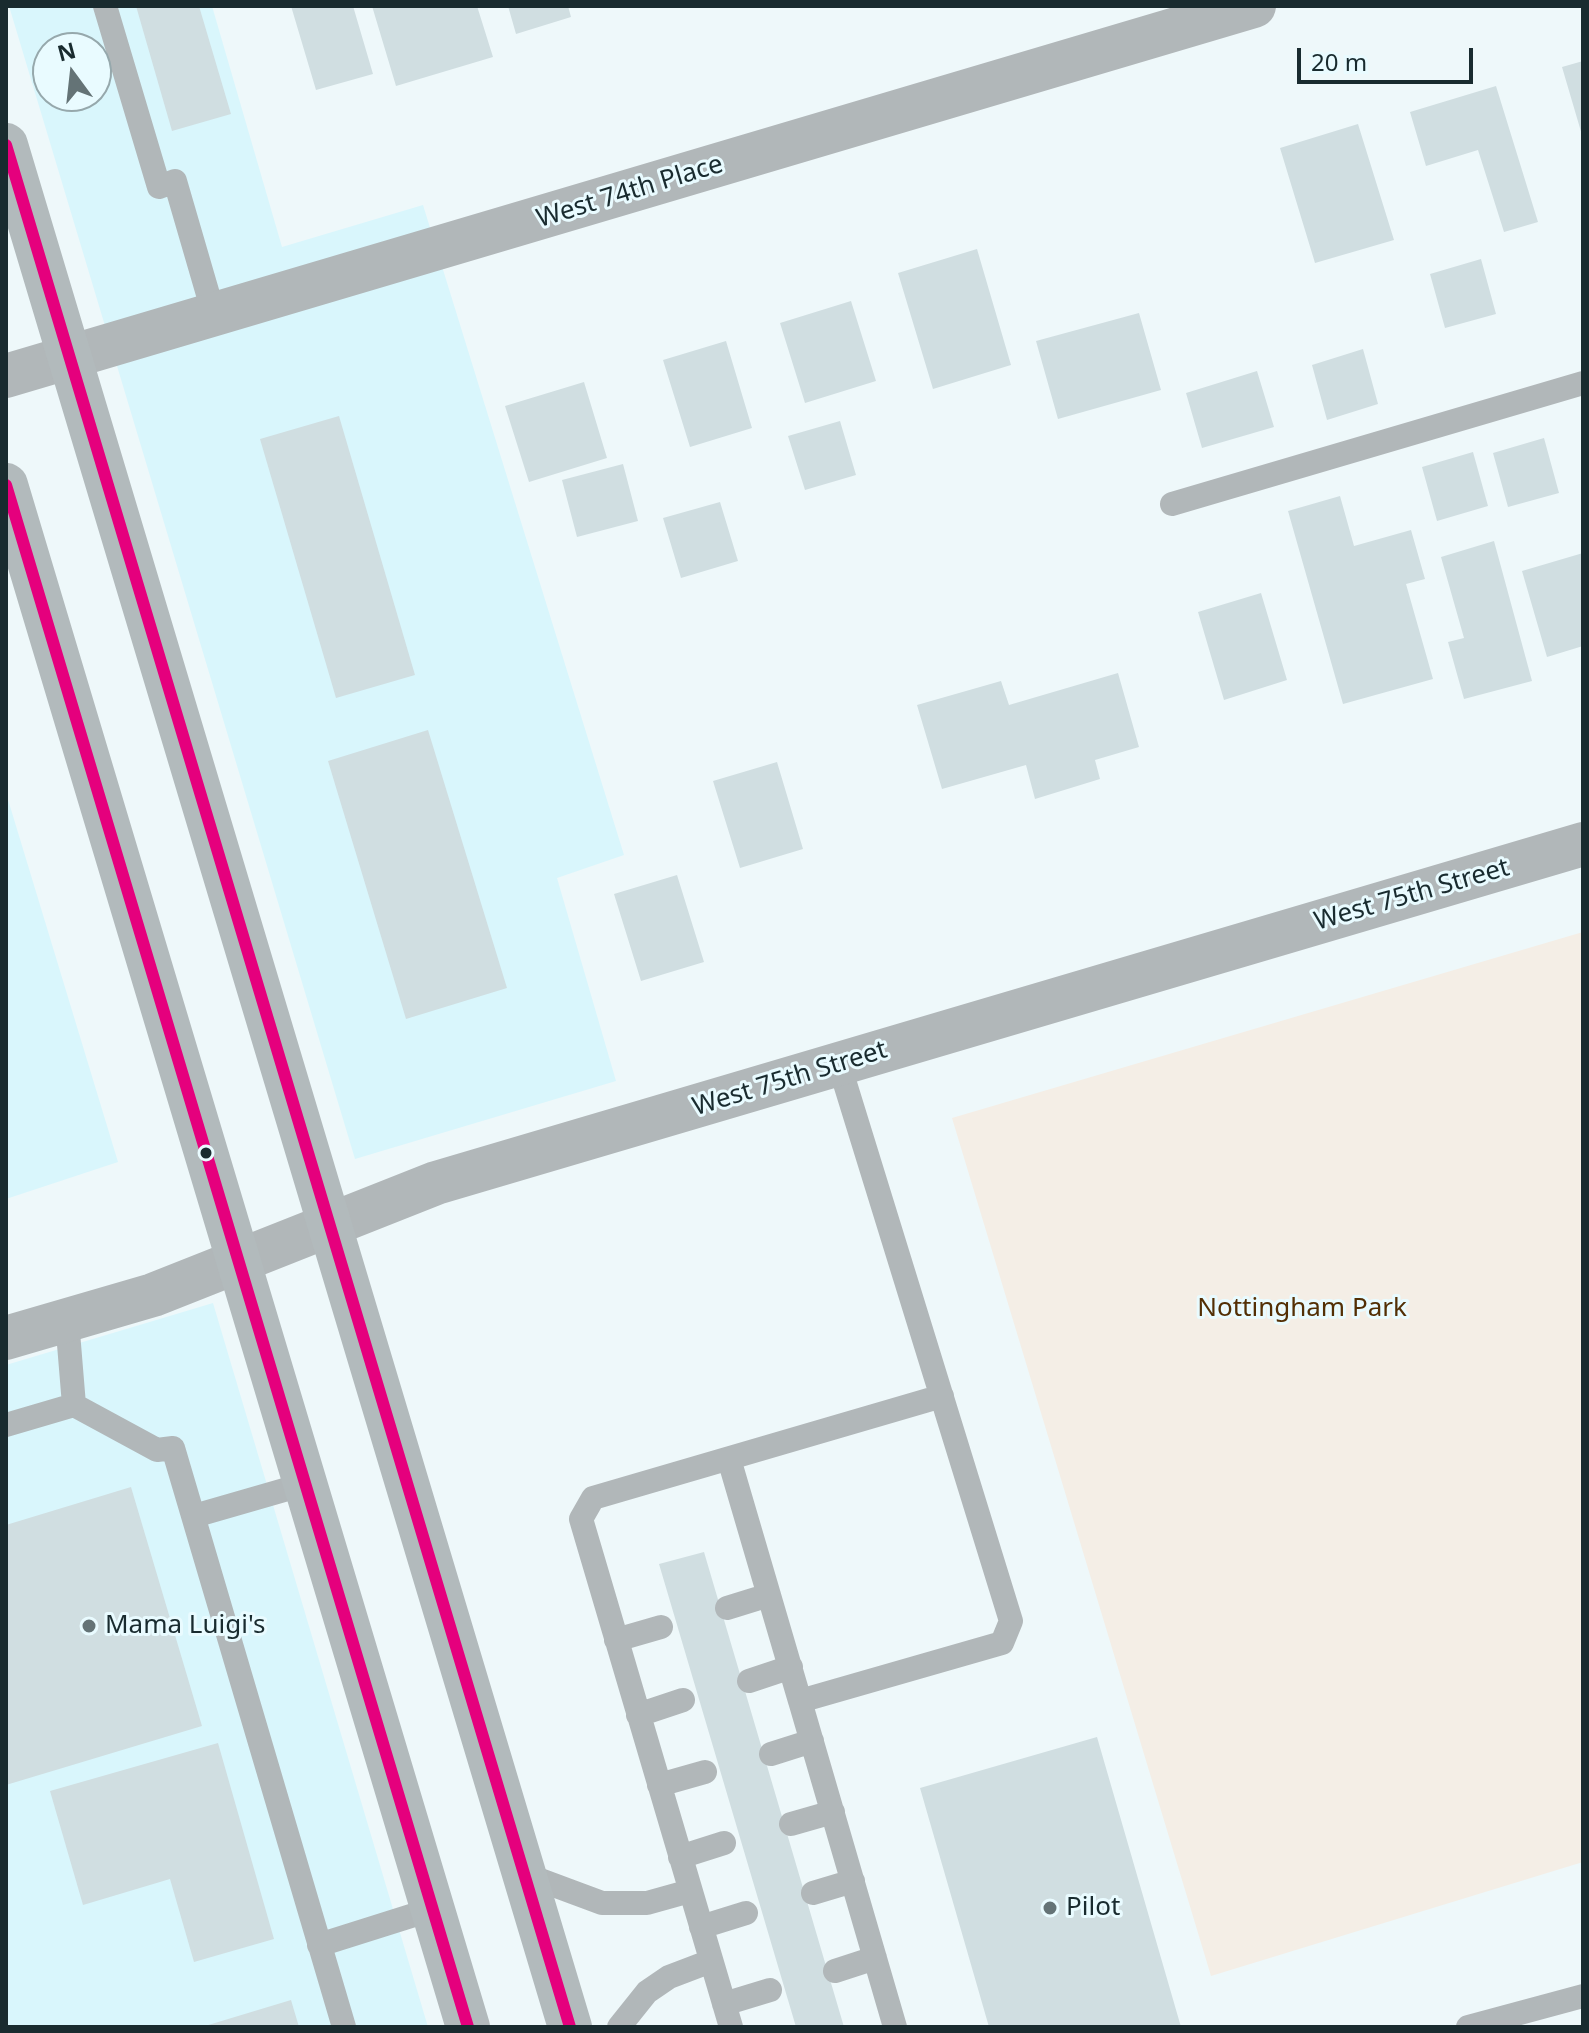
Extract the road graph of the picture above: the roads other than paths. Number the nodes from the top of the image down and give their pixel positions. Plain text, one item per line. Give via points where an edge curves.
1 (105, 6) edge
2 (1254, 6) edge
3 (6, 145) edge
4 (214, 315) junction
5 (70, 358) junction
6 (6, 376) edge
7 (1583, 383) edge
8 (6, 485) edge
9 (1172, 504) dead end
10 (1583, 844) edge
11 (839, 1064) junction
12 (330, 1225) junction
13 (238, 1262) junction
14 (67, 1320) junction
15 (6, 1338) edge
16 (942, 1396) junction
17 (74, 1405) junction
18 (6, 1425) edge
19 (729, 1459) junction
20 (305, 1484) junction
21 (194, 1516) junction
22 (769, 1595) junction
23 (727, 1608) dead end
24 (661, 1627) dead end
25 (616, 1640) junction
26 (791, 1667) junction
27 (749, 1681) dead end
28 (683, 1700) dead end
29 (800, 1701) junction
30 (638, 1715) junction
31 (812, 1741) junction
32 (771, 1754) dead end
33 (705, 1772) dead end
34 (659, 1785) junction
35 (833, 1812) junction
36 (791, 1824) dead end
37 (724, 1843) dead end
38 (680, 1857) junction
39 (524, 1874) junction
40 (853, 1881) junction
41 (690, 1891) junction
42 (813, 1893) dead end
43 (433, 1909) junction
44 (746, 1913) dead end
45 (701, 1927) junction
46 (319, 1945) junction
47 (875, 1958) junction
48 (711, 1961) junction
49 (835, 1971) dead end
50 (770, 1990) dead end
51 (1583, 1996) edge
52 (728, 2016) edge
53 (344, 2027) edge
54 (468, 2027) edge
55 (570, 2027) edge
56 (619, 2027) edge
57 (895, 2027) edge
58 (1468, 2027) edge

1 - 4 lane via 159,187 175,181
2 - 4 street, West 74th Place
3 - 5 main road
4 - 5 street, West 74th Place
5 - 6 street, West 74th Place
5 - 12 main road
7 - 9 lane
8 - 13 main road
10 - 11 street, West 75th Street
11 - 12 street, West 75th Street via 436,1183
11 - 16 lane
12 - 13 street, West 75th Street
12 - 39 main road
13 - 14 street, West 75th Street
13 - 20 main road
14 - 15 street, West 75th Street
14 - 17 lane
16 - 19 lane
16 - 29 lane via 1011,1621 1002,1643
17 - 18 lane
17 - 21 lane via 157,1450 173,1448
19 - 22 lane
19 - 25 lane via 593,1498 581,1519
20 - 21 lane
20 - 43 main road
21 - 46 lane
22 - 23 lane
22 - 26 lane
24 - 25 lane
25 - 30 lane
26 - 27 lane
26 - 29 lane
28 - 30 lane
29 - 31 lane
30 - 34 lane
31 - 32 lane
31 - 35 lane
33 - 34 lane
34 - 38 lane
35 - 36 lane
35 - 40 lane
37 - 38 lane
38 - 41 lane
39 - 41 lane via 602,1903 647,1903
39 - 55 main road
40 - 42 lane
40 - 47 lane
41 - 45 lane
43 - 46 lane
43 - 54 main road
44 - 45 lane
45 - 48 lane
46 - 53 lane
47 - 49 lane
47 - 57 lane
48 - 52 lane
48 - 56 lane via 647,1992
50 - 52 lane
51 - 58 lane

